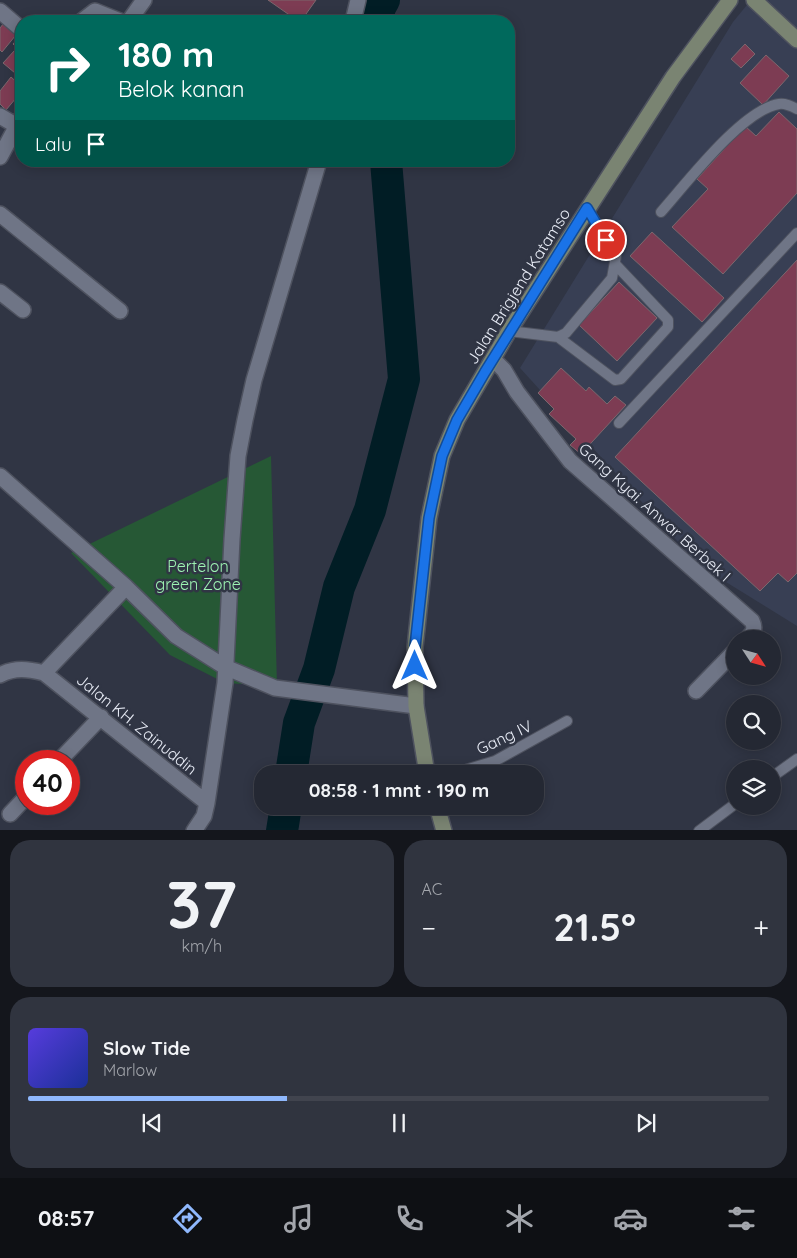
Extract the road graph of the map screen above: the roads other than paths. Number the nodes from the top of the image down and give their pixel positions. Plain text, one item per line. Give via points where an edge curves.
1 (358, 0) edge
2 (730, 0) edge
3 (754, 0) edge
4 (138, 2) edge
5 (0, 10) edge
6 (90, 15) edge
7 (105, 15) edge
8 (131, 15) edge
9 (355, 15) edge
10 (15, 24) edge
11 (797, 40) edge
12 (797, 109) edge
13 (0, 116) edge
14 (15, 121) edge
15 (15, 129) edge
16 (0, 156) edge
17 (317, 167) edge
18 (587, 208) junction
19 (661, 212) dead end
20 (0, 214) edge
21 (797, 233) edge
22 (616, 265) junction
23 (0, 292) edge
24 (23, 310) dead end
25 (120, 311) dead end
26 (509, 331) junction
27 (558, 337) junction
28 (493, 359) junction
29 (619, 423) dead end
30 (0, 476) edge
31 (126, 587) junction
32 (753, 630) edge
33 (726, 660) edge
34 (225, 667) junction
35 (44, 673) junction
36 (0, 675) edge
37 (696, 691) dead end
38 (416, 706) junction
39 (101, 717) junction
40 (567, 721) dead end
41 (70, 750) edge
42 (797, 760) edge
43 (426, 765) edge
44 (482, 765) edge
45 (781, 771) edge
46 (207, 803) junction
47 (15, 809) edge
48 (726, 810) edge
49 (10, 814) dead end
50 (440, 815) edge
51 (194, 830) edge
52 (444, 830) edge
53 (699, 830) edge

1 - 9 street
2 - 18 street, Jalan Brigjend Katamso via 673,77
3 - 11 street
4 - 8 street
5 - 10 street
6 - 7 street via 95,11
12 - 19 lane via 780,104 744,122
13 - 14 street
15 - 16 street
17 - 34 street via 244,420 238,456
18 - 22 lane via 616,256
18 - 26 street, Jalan Brigjend Katamso
20 - 25 street
21 - 29 lane
22 - 27 lane via 612,278 566,333
22 - 27 lane via 668,320 668,327 621,379 615,380
23 - 24 street
26 - 27 lane
26 - 28 street, Jalan Brigjend Katamso
28 - 32 street, Gang Kyai. Anwar Berbek I via 570,461 752,621
28 - 38 street, Jalan Brigjend Katamso via 457,420 434,486 415,647
30 - 31 street
31 - 34 street via 176,636
31 - 35 street
33 - 37 street
34 - 38 street via 275,688
34 - 46 street
35 - 36 street via 22,669
35 - 39 street, Jalan KH. Zainuddin
38 - 43 street, Jalan Brigjend Katamso
39 - 41 street
39 - 46 street, Jalan KH. Zainuddin
40 - 44 lane, Gang IV via 495,761
42 - 45 lane
46 - 51 street via 204,816
47 - 49 street
48 - 53 lane
50 - 52 street

